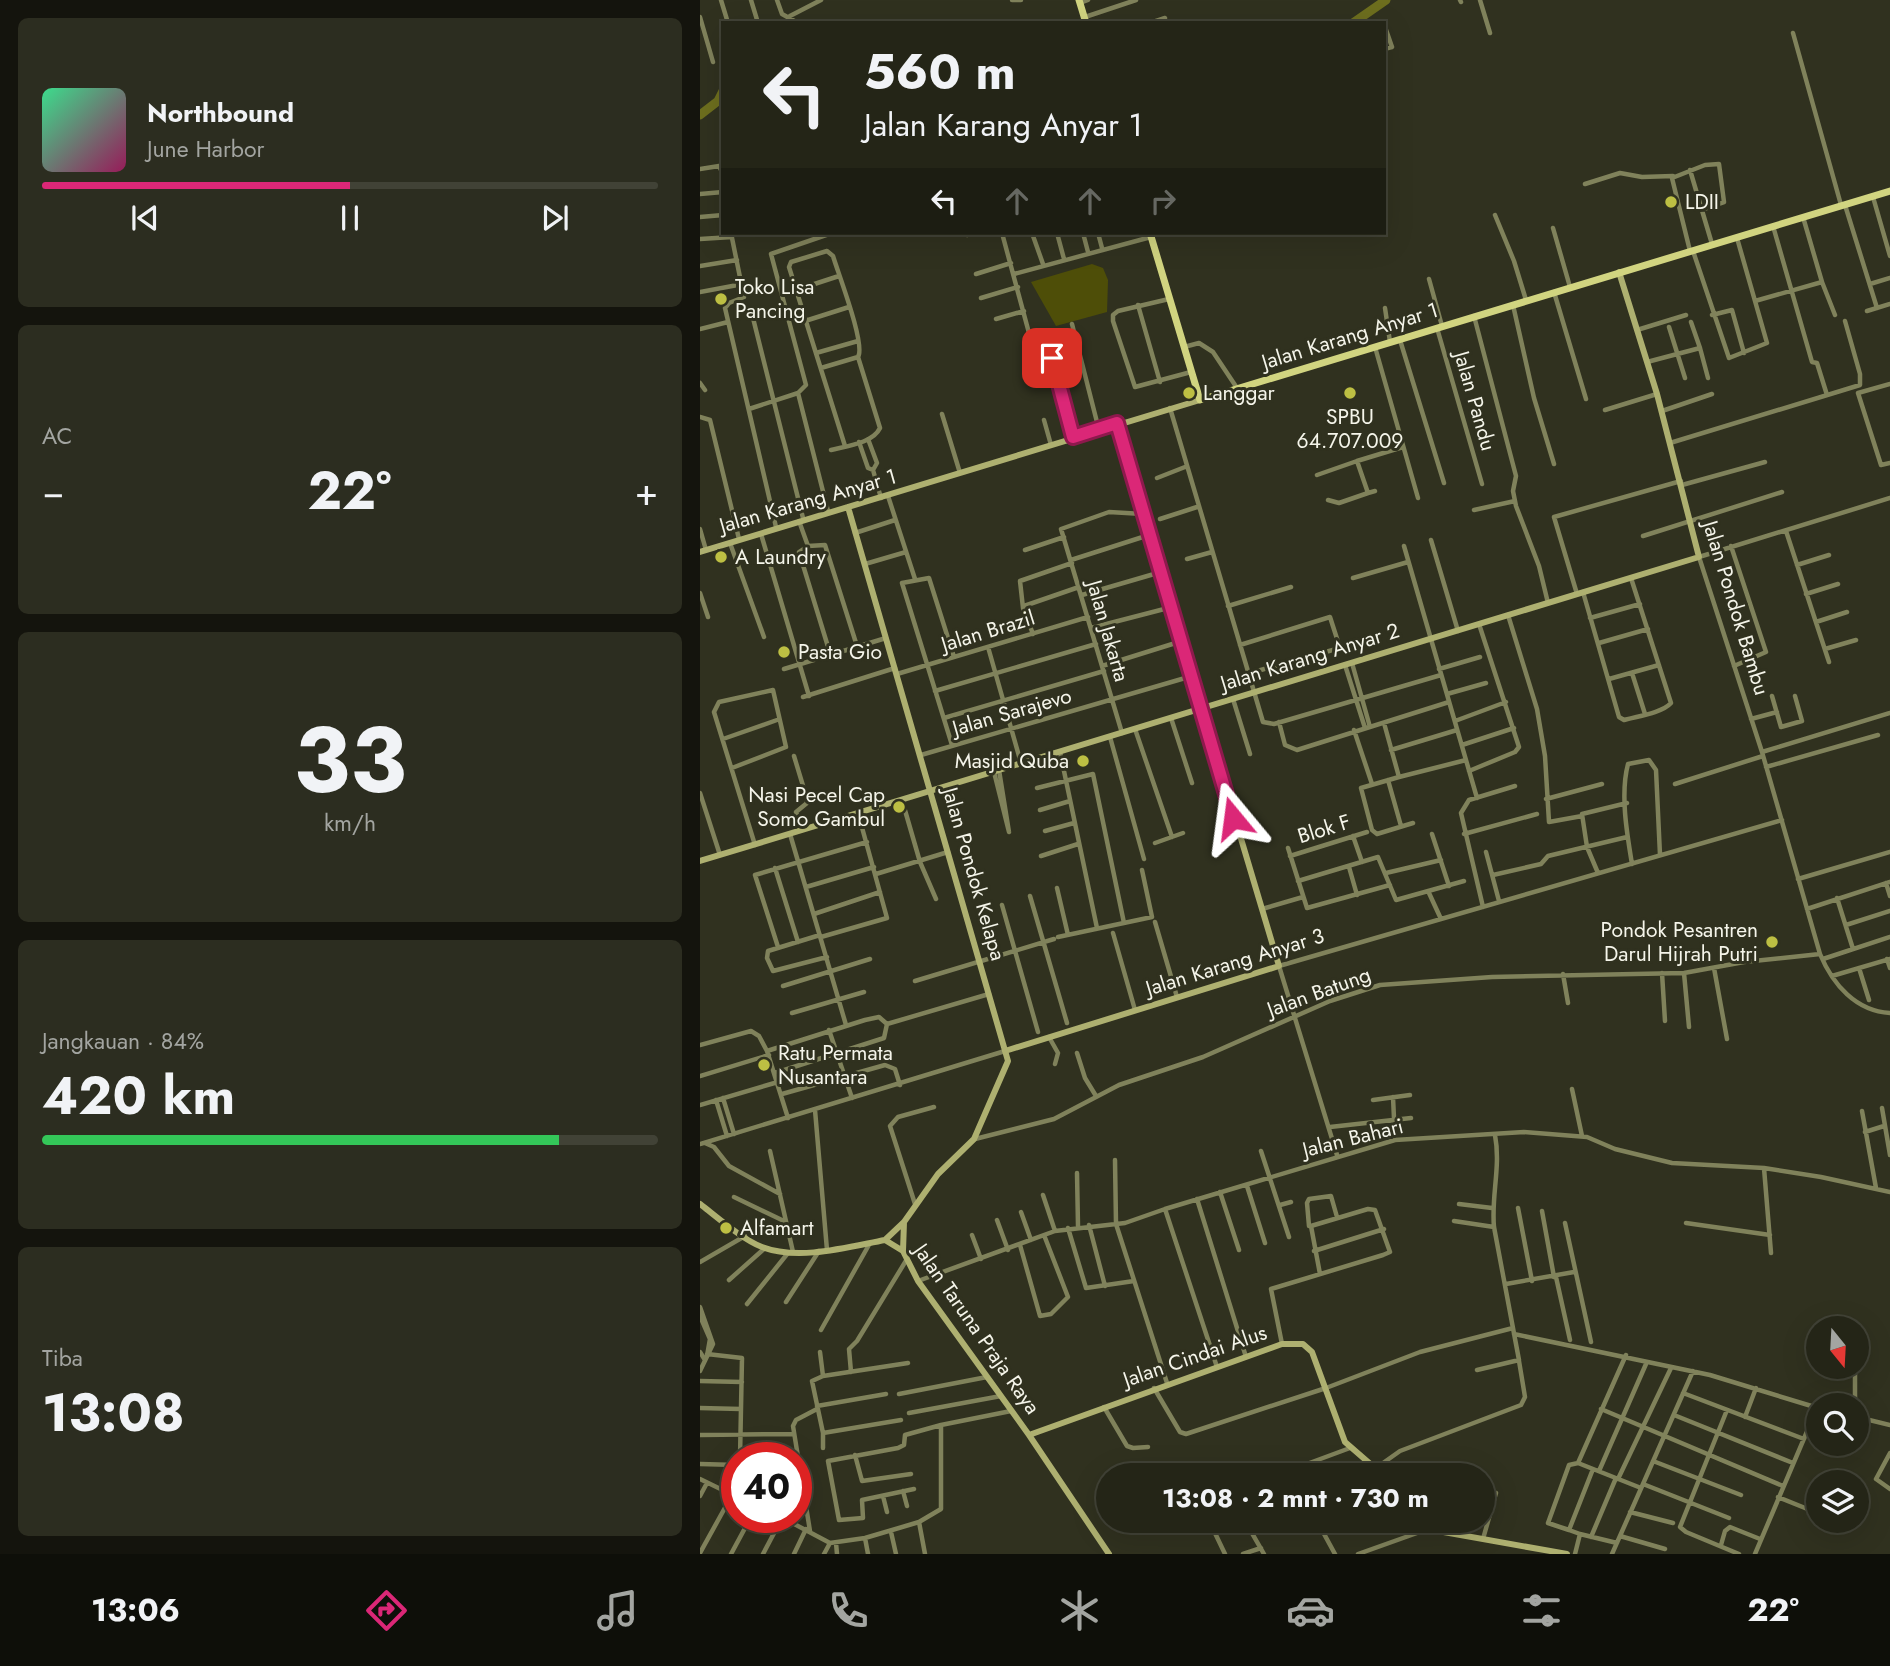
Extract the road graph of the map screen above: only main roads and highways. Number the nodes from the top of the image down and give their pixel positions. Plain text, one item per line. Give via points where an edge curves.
1 (1083, 1) edge
2 (1086, 20) edge
3 (1890, 191) edge
4 (1151, 235) edge

1 - 2 main road
3 - 4 main road, Jalan Karang Anyar 1 via 1199,400

